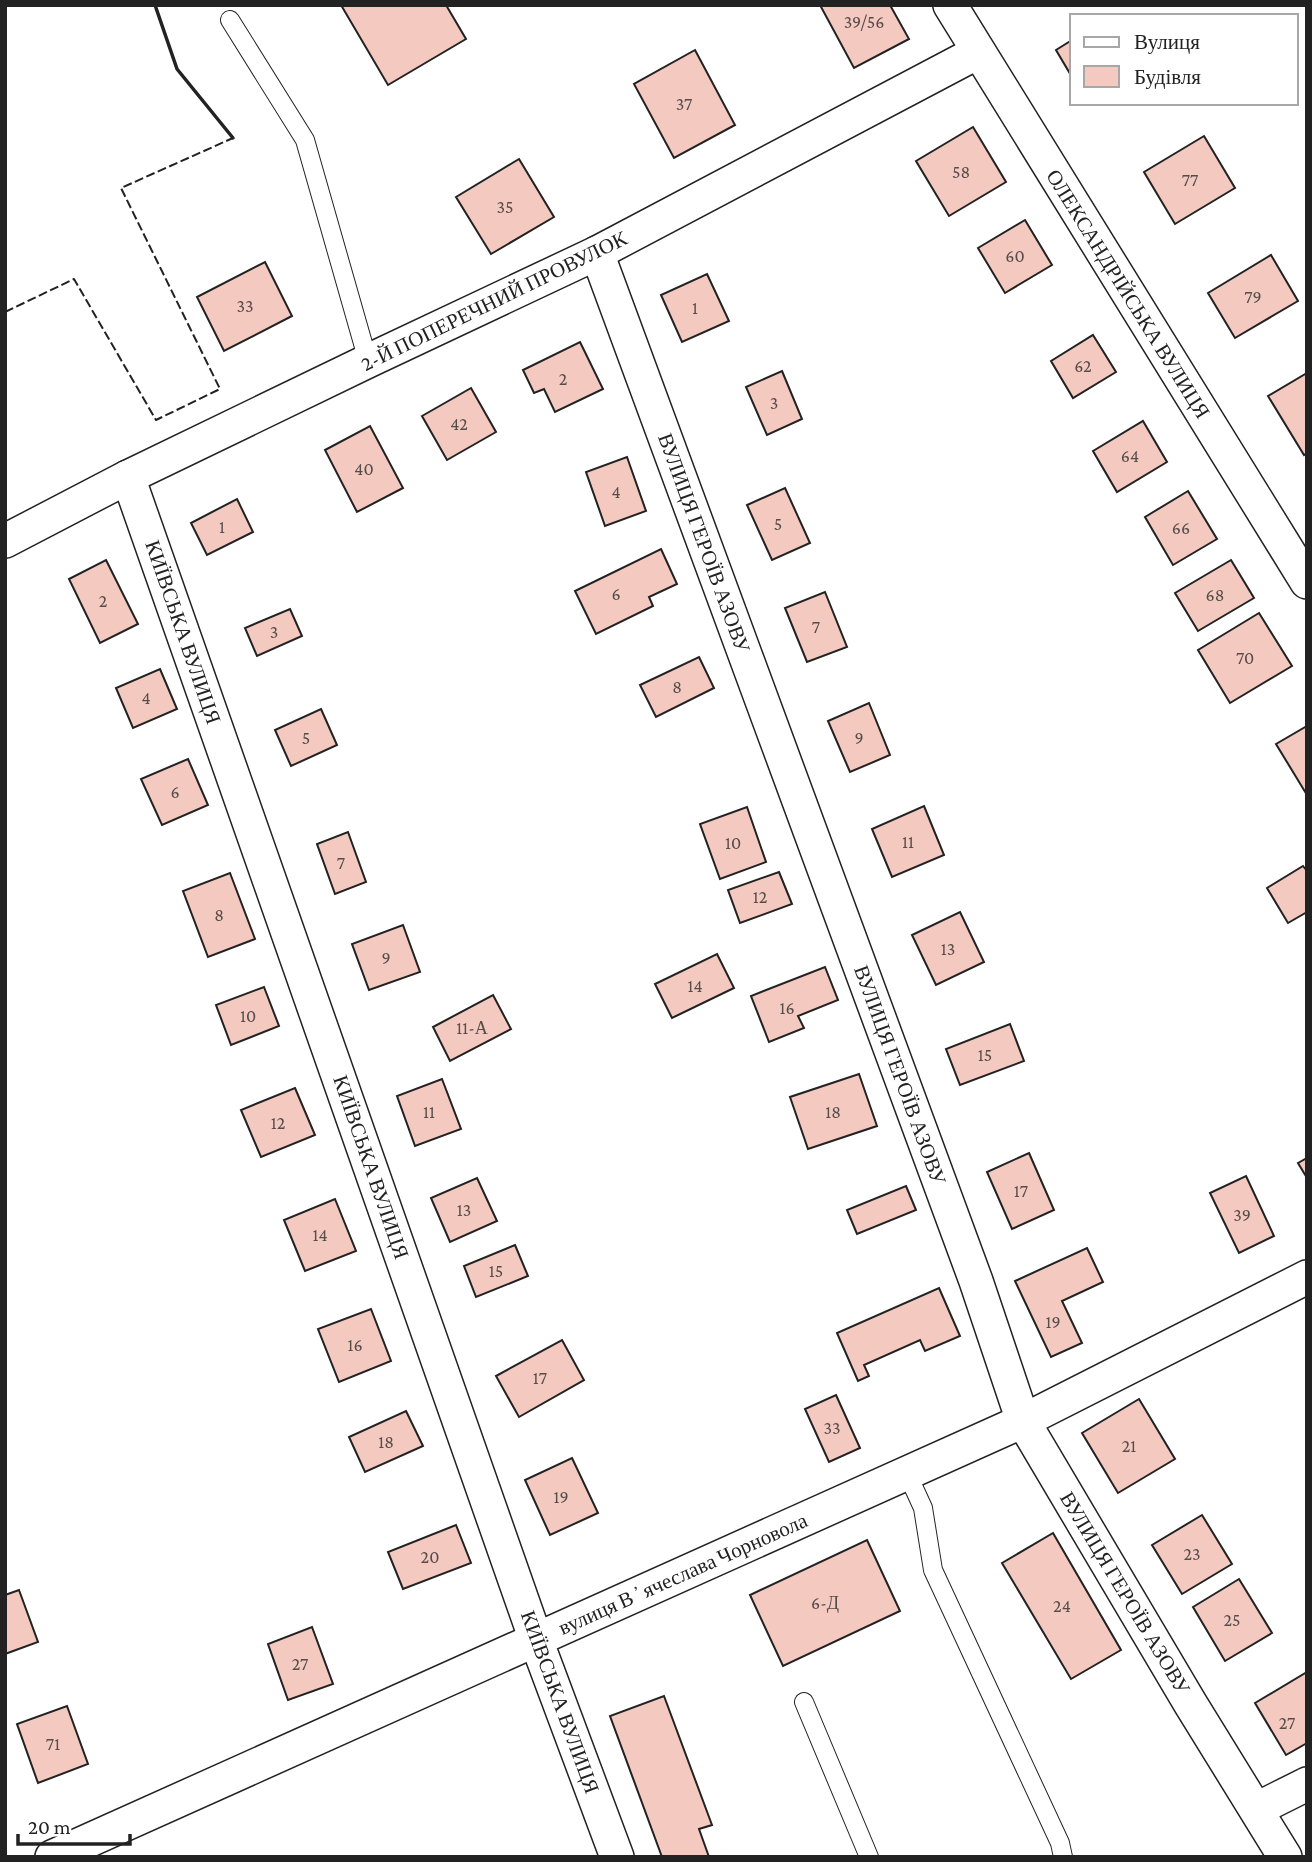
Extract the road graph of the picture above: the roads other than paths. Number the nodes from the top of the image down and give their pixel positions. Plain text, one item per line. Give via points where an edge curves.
1 (950, 5) edge
2 (230, 20) dead end
3 (978, 52) junction
4 (597, 253) junction
5 (368, 361) junction
6 (128, 477) junction
7 (5, 541) edge
8 (1307, 582) edge
9 (1307, 1277) edge
10 (1023, 1421) junction
11 (907, 1473) junction
12 (536, 1640) junction
13 (804, 1702) dead end
14 (1307, 1784) edge
15 (1257, 1809) junction
16 (52, 1857) edge
17 (617, 1857) edge
18 (869, 1857) edge
19 (1063, 1857) edge
20 (1285, 1857) edge

1 - 3 street, ОЛЕКСАНДРІЙСЬКА ВУЛИЦЯ
2 - 5 lane via 305,140
3 - 4 street, 2-Й ПОПЕРЕЧНИЙ ПРОВУЛОК
3 - 8 street, ОЛЕКСАНДРІЙСЬКА ВУЛИЦЯ
4 - 5 street, 2-Й ПОПЕРЕЧНИЙ ПРОВУЛОК
4 - 10 street, ВУЛИЦЯ ГЕРОЇВ АЗОВУ via 976,1281
5 - 6 street, 2-Й ПОПЕРЕЧНИЙ ПРОВУЛОК
6 - 7 street, 2-Й ПОПЕРЕЧНИЙ ПРОВУЛОК
6 - 12 street, КИЇВСЬКА ВУЛИЦЯ
9 - 10 street, вулиця Вʼячеслава Чорновола
10 - 11 street, вулиця Вʼячеслава Чорновола
10 - 15 street, ВУЛИЦЯ ГЕРОЇВ АЗОВУ
11 - 12 street, вулиця Вʼячеслава Чорновола
11 - 19 lane via 923,1508 933,1570
12 - 16 street, вулиця Вʼячеслава Чорновола
12 - 17 street, КИЇВСЬКА ВУЛИЦЯ
13 - 18 lane
14 - 15 street
15 - 20 street, ВУЛИЦЯ ГЕРОЇВ АЗОВУ

